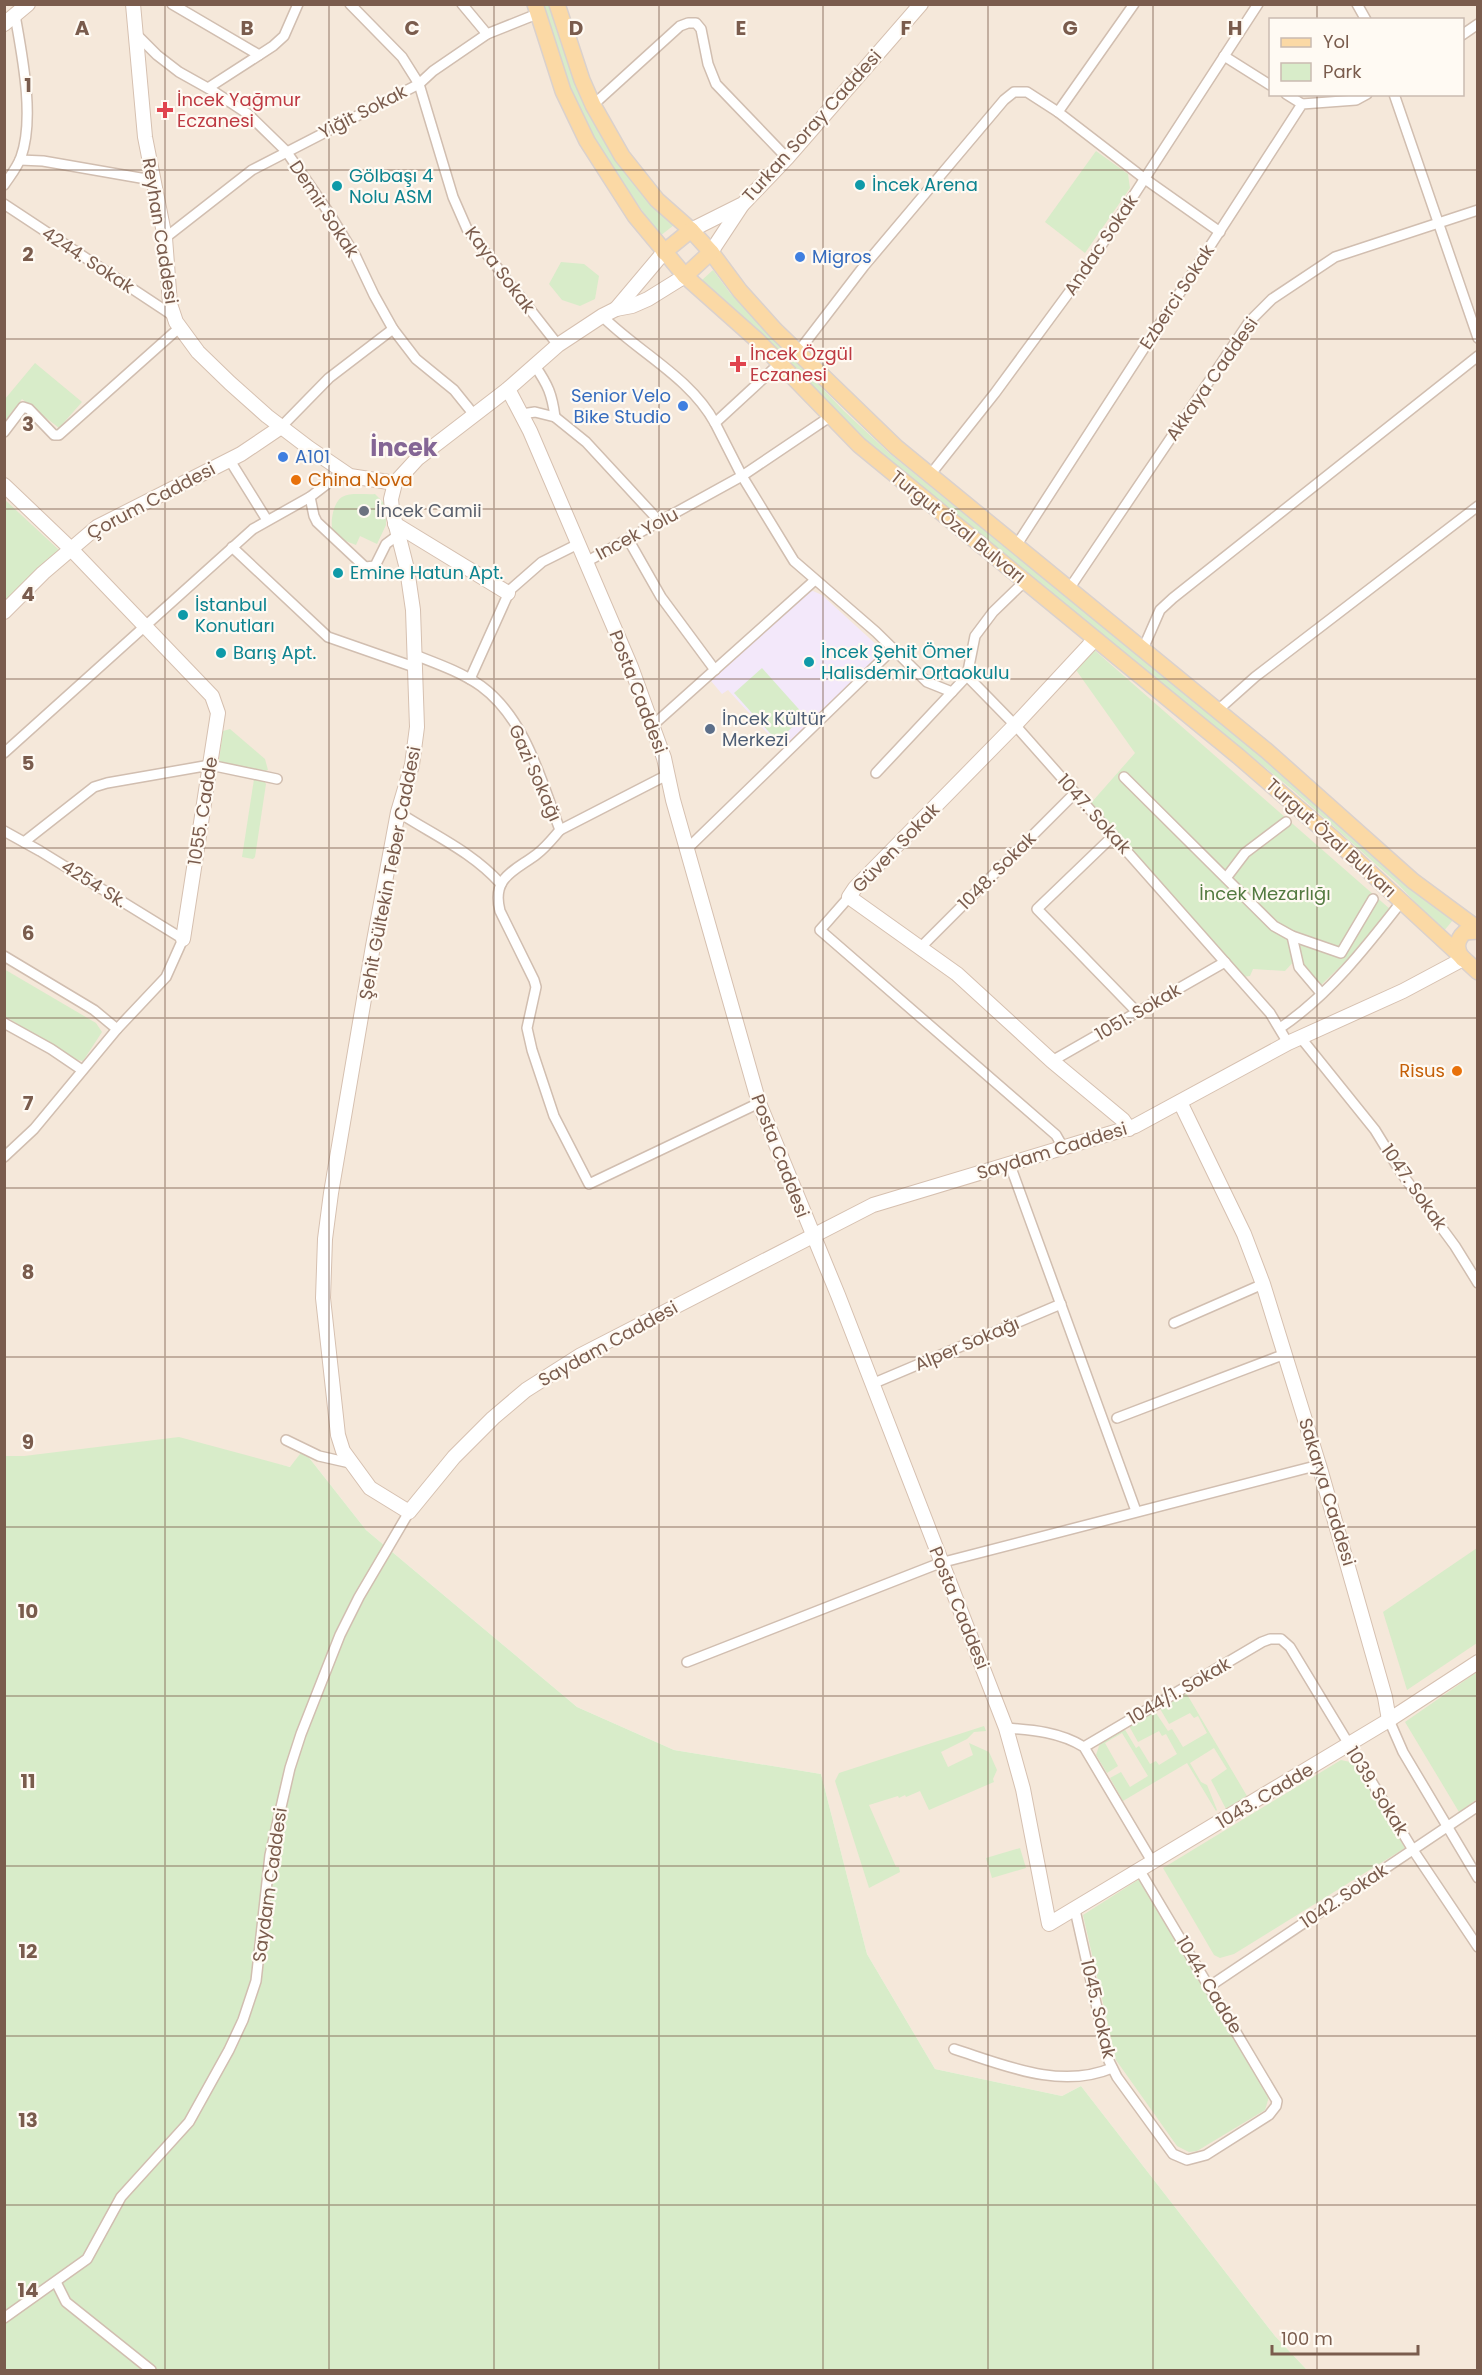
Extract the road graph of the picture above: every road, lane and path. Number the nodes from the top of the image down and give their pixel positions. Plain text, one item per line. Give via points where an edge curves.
1 (28, 4) edge
2 (133, 4) edge
3 (172, 4) edge
4 (298, 4) edge
5 (350, 4) edge
6 (462, 4) edge
7 (557, 4) edge
8 (921, 4) edge
9 (1134, 4) edge
10 (1258, 4) edge
11 (1357, 4) edge
12 (536, 9) edge
13 (15, 15) junction
14 (1365, 18) edge
15 (4, 24) edge
16 (1478, 24) edge
17 (487, 34) junction
18 (1464, 34) edge
19 (138, 35) junction
20 (259, 55) junction
21 (1224, 56) junction
22 (419, 84) junction
23 (1269, 84) edge
24 (208, 88) junction
25 (1289, 96) edge
26 (1363, 96) edge
27 (1395, 96) edge
28 (1302, 104) junction
29 (593, 105) junction
30 (1058, 112) junction
31 (286, 151) junction
32 (787, 158) junction
33 (20, 160) junction
34 (1145, 179) junction
35 (153, 180) junction
36 (4, 185) edge
37 (743, 204) junction
38 (6, 208) edge
39 (1478, 210) edge
40 (1438, 222) junction
41 (691, 230) junction
42 (1220, 232) junction
43 (165, 238) junction
44 (664, 252) junction
45 (711, 252) junction
46 (685, 276) junction
47 (616, 309) junction
48 (172, 315) junction
49 (602, 316) junction
50 (179, 328) junction
51 (393, 329) junction
52 (1478, 338) edge
53 (558, 345) junction
54 (798, 352) junction
55 (1478, 356) edge
56 (780, 363) junction
57 (535, 366) junction
58 (508, 389) junction
59 (522, 414) junction
60 (475, 416) junction
61 (831, 416) junction
62 (555, 417) junction
63 (715, 423) junction
64 (281, 427) junction
65 (4, 432) edge
66 (230, 459) junction
67 (344, 471) junction
68 (930, 475) junction
69 (742, 476) junction
70 (395, 483) junction
71 (4, 485) edge
72 (310, 497) junction
73 (1478, 506) edge
74 (267, 520) junction
75 (660, 522) junction
76 (397, 530) junction
77 (628, 539) junction
78 (578, 544) junction
79 (1016, 546) junction
80 (232, 547) junction
81 (70, 548) junction
82 (586, 562) junction
83 (815, 580) junction
84 (1024, 582) junction
85 (1069, 589) junction
86 (508, 593) junction
87 (4, 612) edge
88 (145, 627) junction
89 (1095, 639) junction
90 (893, 649) junction
91 (1143, 650) junction
92 (415, 661) junction
93 (715, 670) junction
94 (967, 676) junction
95 (470, 679) junction
96 (951, 692) junction
97 (1218, 710) junction
98 (1015, 725) junction
99 (652, 726) junction
100 (4, 753) edge
101 (210, 765) junction
102 (876, 773) dead end
103 (667, 775) junction
104 (1124, 777) dead end
105 (277, 779) dead end
106 (1075, 793) junction
107 (398, 812) junction
108 (1286, 822) dead end
109 (560, 830) junction
110 (4, 831) edge
111 (1113, 836) junction
112 (24, 842) junction
113 (687, 849) junction
114 (1226, 878) junction
115 (501, 884) junction
116 (849, 897) junction
117 (1372, 899) dead end
118 (1402, 901) junction
119 (1476, 926) edge
120 (1292, 936) junction
121 (183, 939) junction
122 (920, 948) junction
123 (4, 957) edge
124 (1470, 960) edge
125 (1225, 962) junction
126 (1478, 972) edge
127 (1321, 993) junction
128 (1137, 1012) junction
129 (4, 1023) edge
130 (1281, 1028) junction
131 (117, 1029) junction
132 (1295, 1040) junction
133 (1052, 1061) junction
134 (82, 1070) junction
135 (1180, 1102) junction
136 (759, 1103) junction
137 (1129, 1129) junction
138 (1064, 1149) junction
139 (4, 1157) edge
140 (1010, 1165) junction
141 (812, 1236) junction
142 (1478, 1283) edge
143 (1263, 1284) junction
144 (1061, 1304) junction
145 (1174, 1323) dead end
146 (1285, 1354) junction
147 (872, 1384) junction
148 (1117, 1418) dead end
149 (286, 1440) dead end
150 (350, 1463) junction
151 (1319, 1465) junction
152 (1136, 1510) junction
153 (409, 1512) junction
154 (940, 1563) junction
155 (1276, 1638) joint
156 (687, 1662) dead end
157 (1478, 1662) edge
158 (1389, 1720) junction
159 (1006, 1728) junction
160 (1348, 1745) junction
161 (1083, 1747) junction
162 (1478, 1806) edge
163 (1446, 1827) junction
164 (1413, 1850) junction
165 (1153, 1863) junction
166 (1140, 1871) junction
167 (1478, 1878) edge
168 (1075, 1910) junction
169 (1048, 1924) joint
170 (1478, 1947) edge
171 (1210, 1986) junction
172 (954, 2049) dead end
173 (1112, 2068) junction
174 (1180, 2157) joint
175 (56, 2282) junction
176 (4, 2318) edge
177 (151, 2370) edge

1 - 13 street
2 - 19 street, Reyhan Caddesi
3 - 20 street
4 - 20 street via 284,36
5 - 22 street, Kaya Sokak via 402,57
6 - 17 street
7 - 29 main road, Turgut Özal Bulvarı via 574,61
8 - 32 street, Turkan Soray Caddesi
9 - 30 street
10 - 21 street, Andac Sokak
11 - 14 street
12 - 17 street, Yiğit Sokak
12 - 44 main road, Turgut Özal Bulvarı via 563,91 580,127 614,184
13 - 15 street
13 - 33 street via 26,94 25,141
16 - 18 street
17 - 22 street, Yiğit Sokak
19 - 24 street, Demir Sokak via 164,61
19 - 35 street, Reyhan Caddesi
20 - 24 street
21 - 23 street
21 - 34 street, Andac Sokak
22 - 31 street, Yiğit Sokak
22 - 53 street, Kaya Sokak via 453,197 467,229
24 - 31 street, Demir Sokak via 248,114
25 - 28 street
26 - 28 street via 1356,100
27 - 40 street
28 - 42 street, Ezberci Sokak
29 - 32 street via 680,26 696,24 701,29 716,84
29 - 41 main road, Turgut Özal Bulvarı via 635,173 657,200
30 - 34 street
30 - 54 street via 1027,92 1014,92 1004,100 864,266
31 - 43 street, Yiğit Sokak via 252,170
31 - 51 street, Demir Sokak via 356,257
32 - 37 street, Turkan Soray Caddesi
33 - 35 street
33 - 36 street
34 - 42 street
34 - 68 street, Andac Sokak via 1084,272
35 - 43 street, Reyhan Caddesi
37 - 41 street, Turkan Soray Caddesi
37 - 45 street
38 - 48 street, 4244. Sokak
39 - 40 street, Akkaya Caddesi
40 - 52 street
40 - 85 street, Akkaya Caddesi via 1335,257 1272,298 1249,322
41 - 44 main road
41 - 45 main road, Turgut Özal Bulvarı
42 - 79 street, Ezberci Sokak
43 - 48 street, Reyhan Caddesi
44 - 46 main road, Turgut Özal Bulvarı
44 - 47 street
45 - 46 main road
45 - 54 main road, Turgut Özal Bulvarı via 755,309
46 - 47 street via 648,299
46 - 56 main road, Turgut Özal Bulvarı
47 - 49 street
48 - 50 street, Reyhan Caddesi
49 - 53 street
49 - 63 street via 686,386
50 - 64 street, Reyhan Caddesi via 211,366
50 - 65 street via 59,435 54,435 23,407
51 - 60 street, Demir Sokak via 416,359 454,390
51 - 64 street via 329,378
53 - 57 street
54 - 68 main road, Turgut Özal Bulvarı
55 - 91 street via 1173,598 1160,610
56 - 61 main road, Turgut Özal Bulvarı
56 - 63 street
57 - 58 street
57 - 62 street via 553,397
58 - 59 street, Posta Caddesi
58 - 60 street
59 - 62 street via 536,412
59 - 78 street, Posta Caddesi
60 - 70 street via 417,459
61 - 69 street, Incek Yolu
61 - 84 main road, Turgut Özal Bulvarı via 859,445
62 - 75 street via 586,442
63 - 69 street
64 - 66 street, Çorum Caddesi
64 - 67 street, Reyhan Caddesi
66 - 74 street
66 - 81 street, Çorum Caddesi via 97,527
67 - 70 street, Reyhan Caddesi via 359,478
67 - 72 street
68 - 79 main road, Turgut Özal Bulvarı
69 - 75 street, Incek Yolu
69 - 83 street via 794,561
70 - 76 street, Şehit Gültekin Teber Caddesi via 391,499
71 - 81 street, 1055. Cadde
72 - 74 street
72 - 76 street via 317,522 366,567 375,566
73 - 97 street via 1255,677
74 - 80 street
75 - 77 street, Incek Yolu
76 - 86 street
76 - 92 street, Şehit Gültekin Teber Caddesi via 412,600
77 - 82 street, Incek Yolu
77 - 93 street via 660,597
78 - 82 street, Posta Caddesi
78 - 86 street via 542,562
79 - 85 main road, Turgut Özal Bulvarı
80 - 88 street
80 - 92 street, Gazi Sokağı via 328,637
81 - 87 street, Çorum Caddesi
81 - 88 street, 1055. Cadde
82 - 99 street, Posta Caddesi
83 - 90 street
83 - 93 street
84 - 89 main road, Turgut Özal Bulvarı
84 - 94 street via 975,636
85 - 91 main road, Turgut Özal Bulvarı
86 - 95 street
88 - 100 street
88 - 101 street, 1055. Cadde via 216,704
89 - 98 street, Güven Sokak
89 - 118 main road, Turgut Özal Bulvarı via 1263,777
90 - 96 street via 927,682
90 - 113 street
91 - 97 main road, Turgut Özal Bulvarı
92 - 95 street, Gazi Sokağı via 447,667
92 - 107 street, Şehit Gültekin Teber Caddesi via 417,728 412,765
93 - 99 street
94 - 96 street
94 - 98 street, 1047. Sokak
95 - 109 street, Gazi Sokağı via 493,697 515,724
96 - 102 street
97 - 119 main road, Turgut Özal Bulvarı via 1413,881
98 - 106 street, 1047. Sokak
98 - 116 street, Güven Sokak
99 - 103 street, Posta Caddesi
101 - 105 street
101 - 112 street via 94,787
101 - 121 street, 1055. Cadde
103 - 109 street
103 - 113 street, Posta Caddesi
104 - 114 street
106 - 111 street, 1047. Sokak
106 - 122 street, 1048. Sokak
107 - 115 street via 459,847
107 - 150 street, Şehit Gültekin Teber Caddesi via 324,1257 324,1309 338,1435
108 - 114 street via 1245,853
109 - 115 street, Gazi Sokağı
110 - 112 street, 4254 Sk.
111 - 125 street, 1047. Sokak
111 - 128 street via 1037,909
112 - 121 street, 4254 Sk.
113 - 136 street, Posta Caddesi
114 - 120 street via 1274,926
115 - 136 street via 500,911 536,987 528,1020 532,1050 554,1116 589,1184
116 - 122 street, Güven Sokak
116 - 138 street via 820,930 1056,1135
117 - 120 street via 1341,953
118 - 124 main road, Turgut Özal Bulvarı
118 - 127 street
119 - 124 main road via 1458,940 1458,950
120 - 127 street via 1299,967
121 - 131 street, 1055. Cadde via 166,977
122 - 133 street, Güven Sokak via 957,974
123 - 131 street
124 - 126 main road, Turgut Özal Bulvarı
124 - 132 street, Saydam Caddesi
125 - 128 street, 1051. Sokak
125 - 130 street, 1047. Sokak
127 - 130 street
128 - 133 street, 1051. Sokak
129 - 134 street
130 - 132 street, 1047. Sokak
131 - 134 street, 1055. Cadde
132 - 135 street, Saydam Caddesi
132 - 142 street, 1047. Sokak via 1375,1130
133 - 137 street, Güven Sokak
134 - 139 street, 1055. Cadde via 34,1129
135 - 137 street, Saydam Caddesi
135 - 143 street, Sakarya Caddesi via 1244,1234
136 - 141 street, Posta Caddesi
137 - 138 street, Saydam Caddesi
138 - 140 street, Saydam Caddesi
140 - 141 street, Saydam Caddesi via 892,1198
140 - 144 street
141 - 147 street, Posta Caddesi
141 - 153 street, Saydam Caddesi via 581,1356 526,1390 473,1437
143 - 145 street
143 - 146 street, Sakarya Caddesi
144 - 147 street, Alper Sokağı
144 - 152 street
146 - 148 street
146 - 151 street, Sakarya Caddesi
147 - 154 street, Posta Caddesi
149 - 150 street via 319,1456
150 - 153 street, Şehit Gültekin Teber Caddesi via 370,1488
151 - 152 street
151 - 158 street, Sakarya Caddesi
152 - 154 street
153 - 175 street, Saydam Caddesi via 340,1635 294,1756 270,1855 256,1981 238,2030 189,2122 121,2197 87,2259
154 - 156 street
154 - 159 street, Posta Caddesi
155 - 160 street, 1039. Sokak via 1290,1647
155 - 161 street, 1044/1. Sokak via 1262,1642
157 - 158 street, 1043. Cadde
158 - 160 street, 1043. Cadde
158 - 163 street, Sakarya Caddesi via 1402,1752
159 - 161 street via 1050,1733
159 - 169 street, Posta Caddesi via 1023,1789
160 - 164 street, 1039. Sokak
160 - 165 street, 1043. Cadde
161 - 165 street
162 - 163 street, 1042. Sokak
163 - 164 street, 1042. Sokak
163 - 167 street, Sakarya Caddesi
164 - 170 street, 1039. Sokak
164 - 171 street, 1042. Sokak
165 - 166 street, 1043. Cadde
166 - 168 street, 1043. Cadde
166 - 171 street, 1044. Cadde
168 - 169 street, 1043. Cadde
168 - 173 street, 1045. Sokak
171 - 174 street, 1044. Cadde via 1277,2101 1269,2115 1206,2156
172 - 173 street via 1042,2074 1089,2076
173 - 174 street, 1045. Sokak via 1173,2154
175 - 176 street, Saydam Caddesi
175 - 177 street via 66,2302

